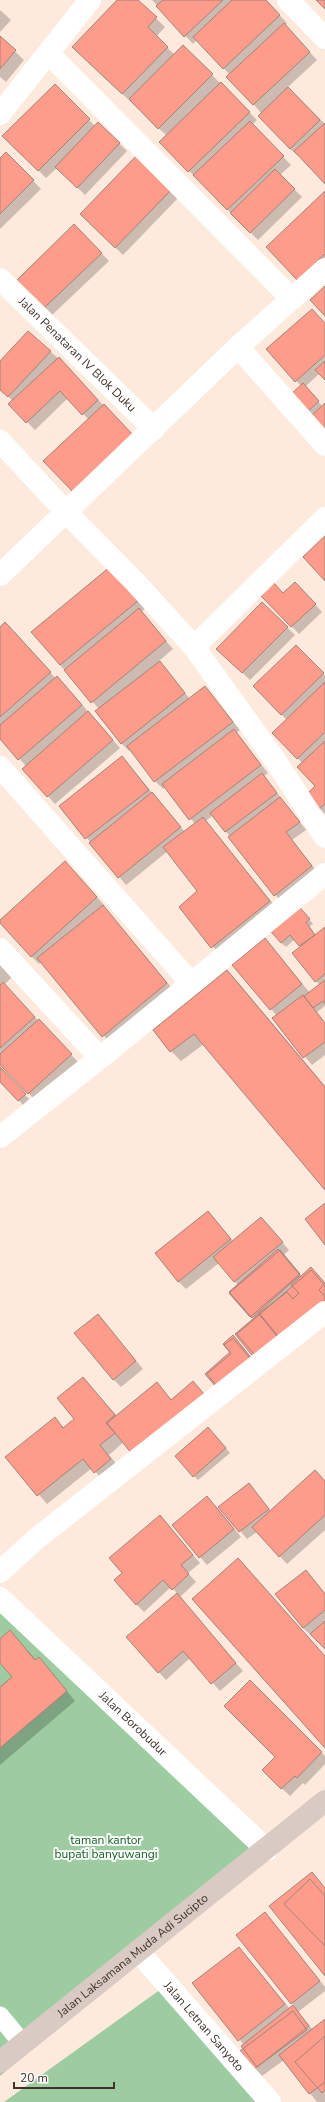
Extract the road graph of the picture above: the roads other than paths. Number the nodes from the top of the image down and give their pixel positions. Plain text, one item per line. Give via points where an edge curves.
1 (90, 0) edge
2 (288, 0) edge
3 (325, 38) edge
4 (48, 53) junction
5 (0, 114) edge
6 (325, 269) edge
7 (0, 279) edge
8 (292, 299) junction
9 (238, 347) junction
10 (154, 429) junction
11 (0, 441) edge
12 (325, 445) edge
13 (66, 512) junction
14 (325, 518) edge
15 (0, 575) edge
16 (194, 647) junction
17 (0, 767) edge
18 (325, 837) edge
19 (325, 874) edge
20 (0, 950) edge
21 (191, 983) junction
22 (100, 1058) junction
23 (0, 1137) edge
24 (325, 1312) edge
25 (0, 1572) edge
26 (0, 1598) edge
27 (325, 1801) edge
28 (267, 1850) junction
29 (138, 1951) junction
30 (0, 2016) edge
31 (23, 2044) junction
32 (0, 2062) edge
33 (270, 2102) edge

1 - 4 street
2 - 3 street
4 - 5 street
4 - 8 street
6 - 8 street
7 - 10 street, Jalan Penataran IV Blok Duku
8 - 9 street
9 - 10 street
9 - 12 street
10 - 13 street
11 - 13 street
13 - 15 street
13 - 16 street
14 - 16 street
16 - 18 street via 275,760
17 - 21 street
19 - 21 street
20 - 22 street
21 - 22 street
22 - 23 street
24 - 25 street via 36,1539
26 - 28 street, Jalan Borobudur
27 - 28 main road, Jalan Laksamana Muda Adi Sucipto
28 - 29 main road, Jalan Laksamana Muda Adi Sucipto
29 - 31 main road, Jalan Laksamana Muda Adi Sucipto
29 - 33 street, Jalan Letnan Sanyoto
30 - 31 lane
31 - 32 main road, Jalan Laksamana Muda Adi Sucipto

